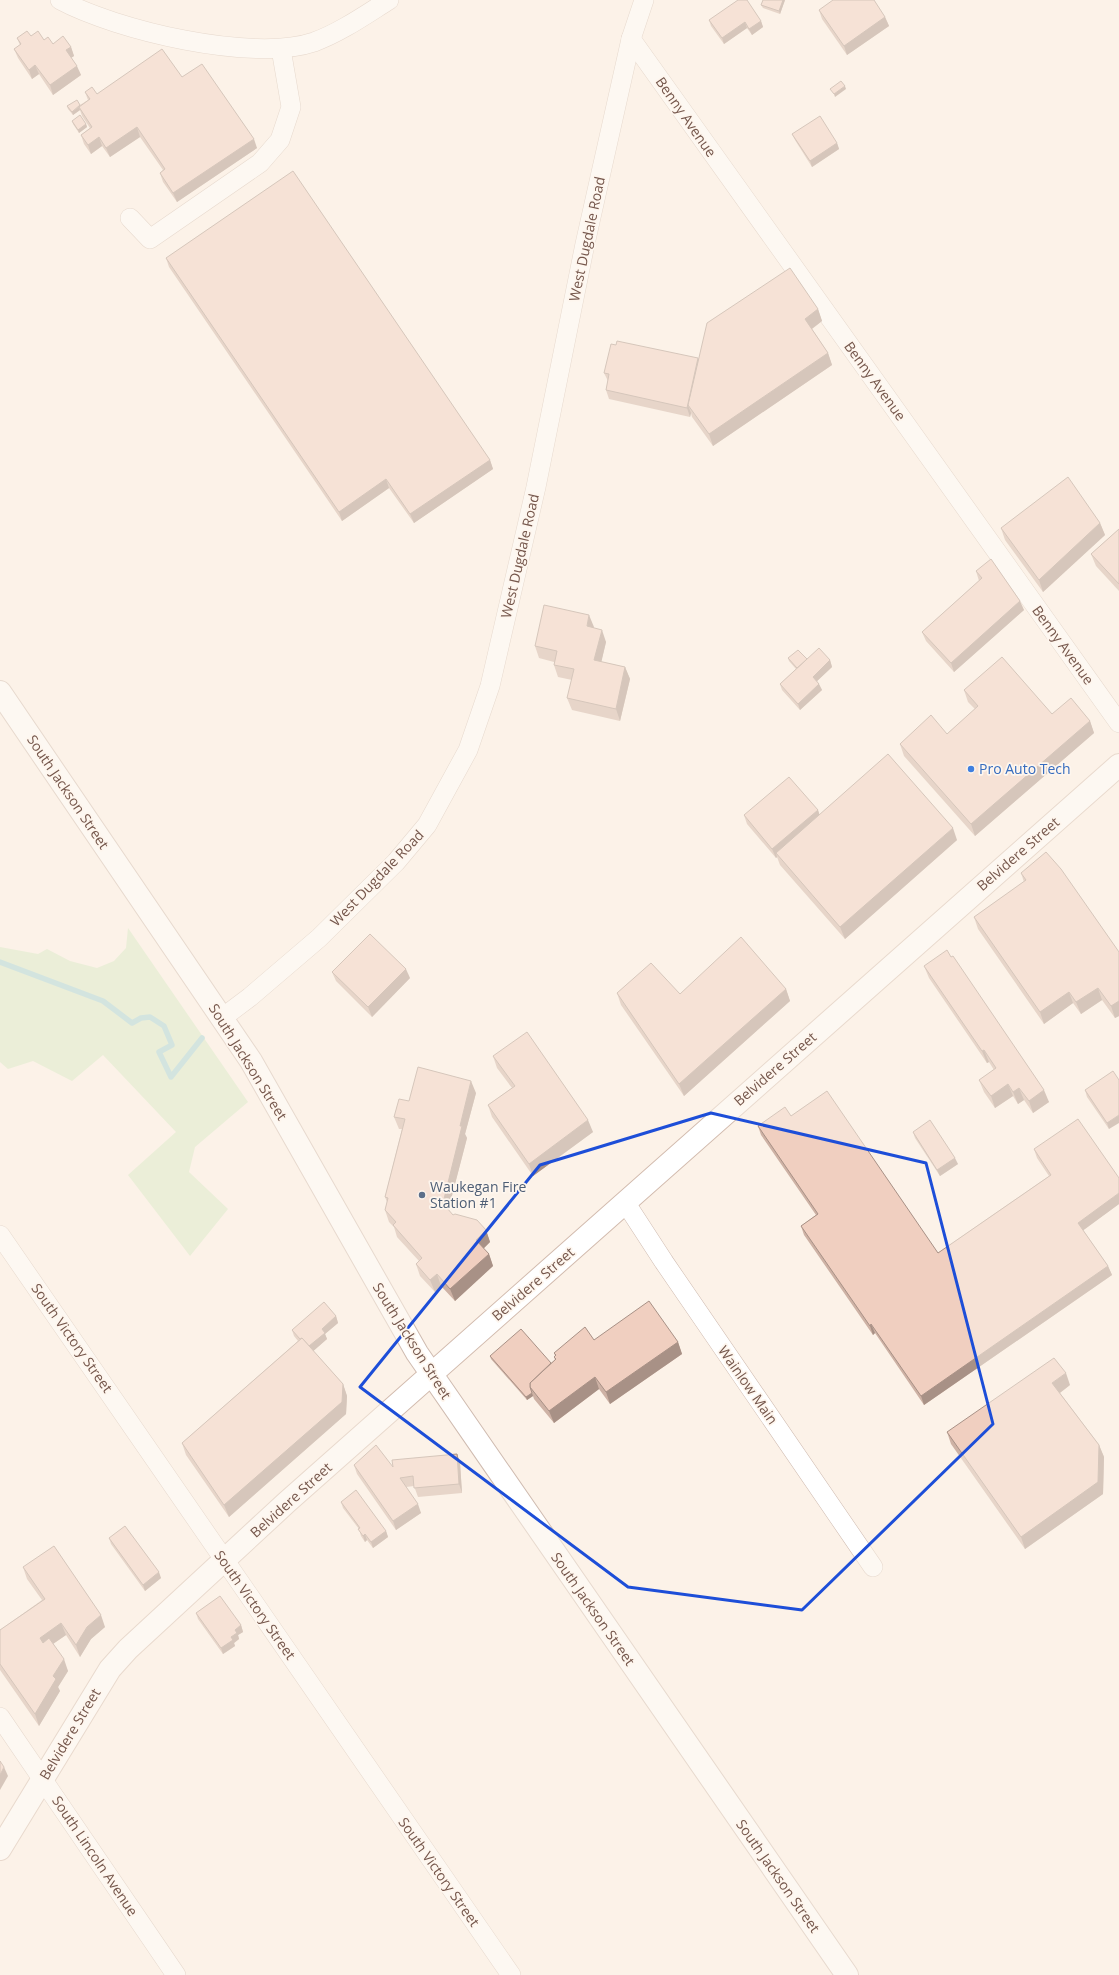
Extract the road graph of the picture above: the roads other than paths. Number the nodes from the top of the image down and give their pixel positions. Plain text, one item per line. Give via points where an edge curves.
1 (60, 0) edge
2 (389, 0) edge
3 (644, 0) edge
4 (631, 39) junction
5 (281, 49) junction
6 (130, 218) dead end
7 (0, 692) edge
8 (1119, 723) edge
9 (1119, 765) edge
10 (222, 1018) junction
11 (625, 1202) junction
12 (0, 1235) edge
13 (431, 1374) junction
14 (224, 1561) junction
15 (873, 1567) dead end
16 (0, 1717) edge
17 (43, 1779) junction
18 (0, 1849) edge
19 (176, 1975) edge
20 (511, 1975) edge
21 (846, 1975) edge

1 - 5 street via 137,29 207,44
2 - 5 street via 358,20 314,42
3 - 4 street, West Dugdale Road
4 - 8 street, Benny Avenue
4 - 10 street, West Dugdale Road via 585,244 536,487 490,686 468,750 427,825 396,862 319,938
5 - 6 street via 291,107 280,140 260,163 150,239
7 - 10 main road, South Jackson Street
9 - 11 main road, Belvidere Street
10 - 13 main road, South Jackson Street via 268,1090 360,1256
11 - 13 main road, Belvidere Street
11 - 15 street, Wainlow Main
12 - 14 street, South Victory Street
13 - 14 main road, Belvidere Street
13 - 21 main road, South Jackson Street
14 - 17 main road, Belvidere Street via 158,1620 110,1669
14 - 20 street, South Victory Street
16 - 17 street, South Lincoln Avenue
17 - 18 main road, Belvidere Street
17 - 19 street, South Lincoln Avenue

